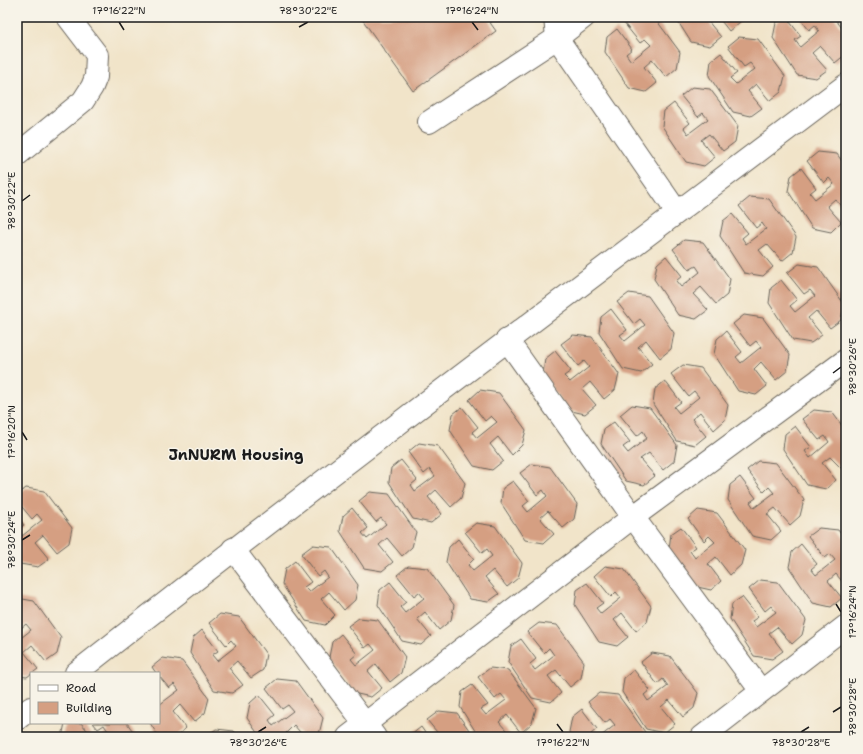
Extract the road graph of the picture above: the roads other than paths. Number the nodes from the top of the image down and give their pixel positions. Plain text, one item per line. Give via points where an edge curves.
1 (68, 17) edge
2 (584, 17) edge
3 (556, 28) edge
4 (846, 85) edge
5 (429, 122) dead end
6 (17, 155) edge
7 (678, 212) junction
8 (507, 340) junction
9 (846, 360) edge
10 (633, 517) junction
11 (233, 549) junction
12 (846, 626) edge
13 (77, 672) edge
14 (762, 691) junction
15 (30, 709) edge
16 (17, 719) edge
17 (370, 730) edge
18 (348, 737) edge
19 (702, 737) edge

1 - 6 street via 97,55 96,77 83,101
2 - 3 street
3 - 5 street
3 - 7 street
4 - 7 street
7 - 8 street
8 - 10 street
8 - 11 street
9 - 10 street
10 - 14 street
10 - 17 street
11 - 13 street
11 - 17 street
12 - 14 street
14 - 19 street
15 - 16 street
17 - 18 street

